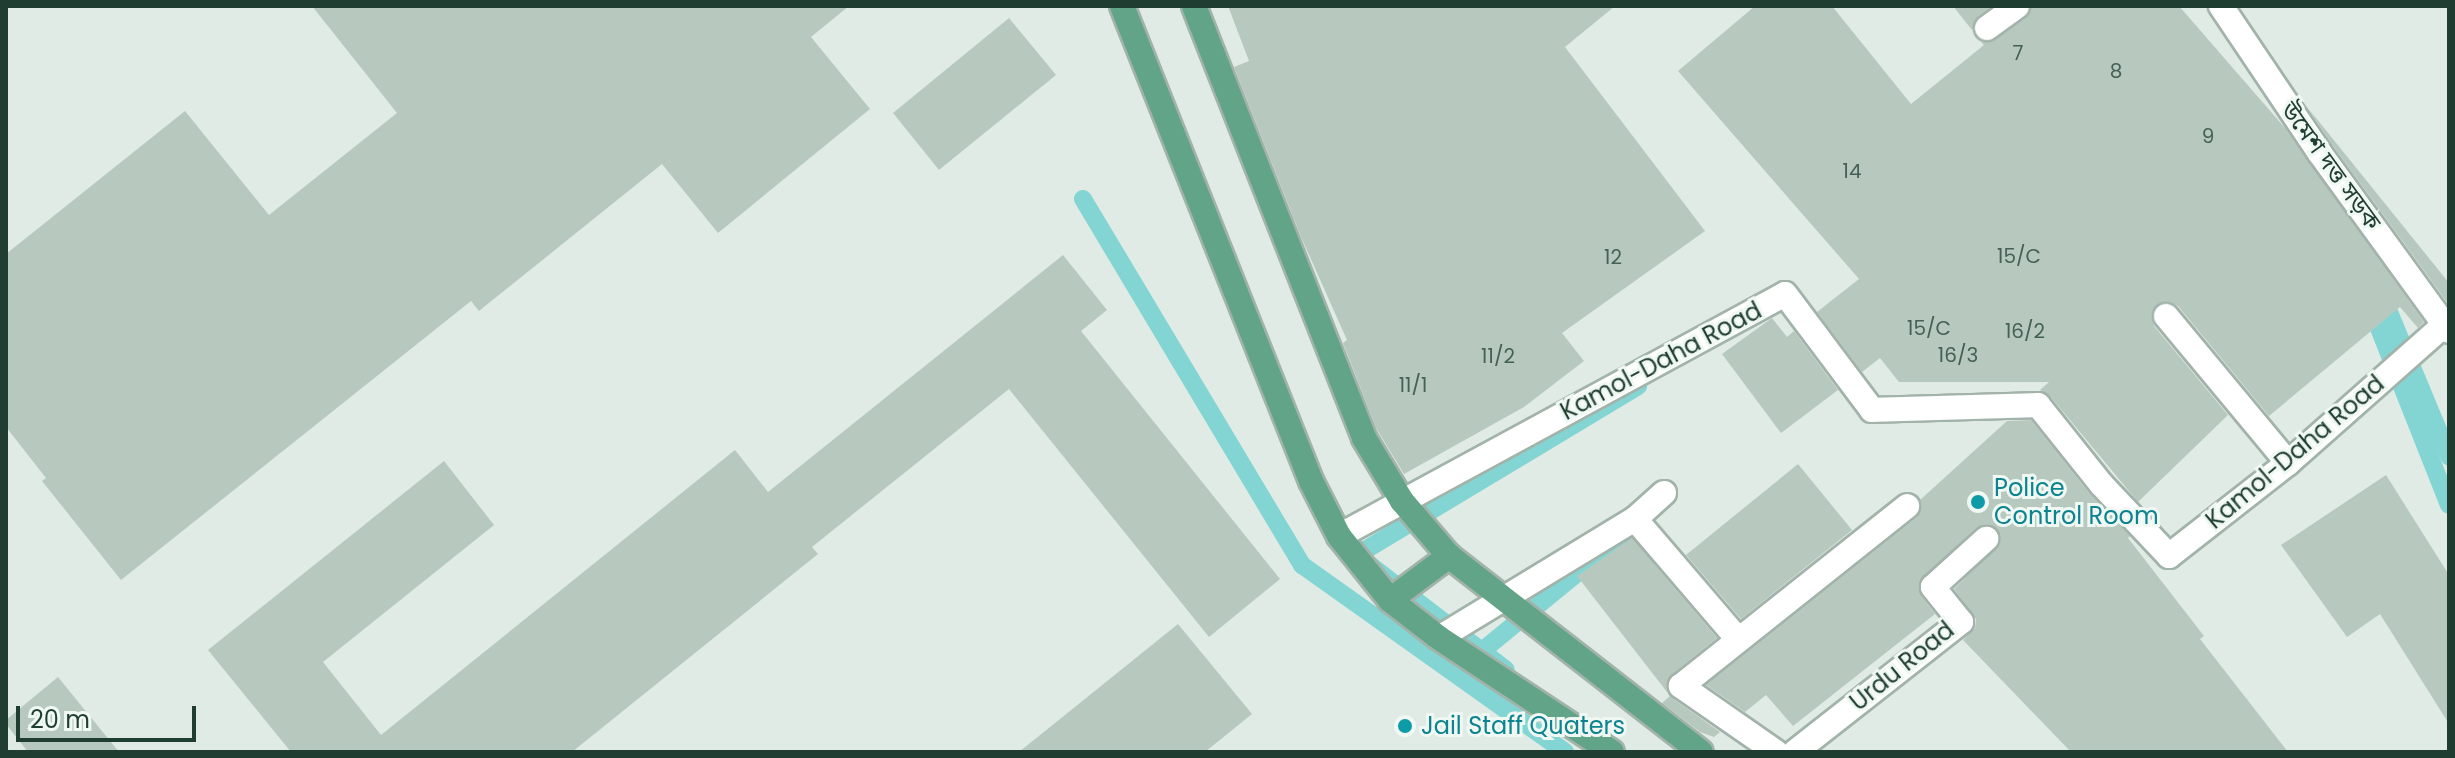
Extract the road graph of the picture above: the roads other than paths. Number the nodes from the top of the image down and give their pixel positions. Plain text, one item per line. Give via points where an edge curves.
1 (1122, 6) edge
2 (1194, 6) edge
3 (2017, 6) edge
4 (2221, 6) edge
5 (1987, 28) dead end
6 (2166, 316) dead end
7 (2448, 327) edge
8 (2288, 463) junction
9 (1664, 493) dead end
10 (1402, 501) junction
11 (1907, 506) dead end
12 (1635, 519) junction
13 (1339, 536) junction
14 (1986, 539) dead end
15 (1449, 556) junction
16 (1503, 599) junction
17 (1390, 600) junction
18 (1439, 638) junction
19 (1737, 638) junction
20 (1612, 752) edge
21 (1701, 752) edge
22 (1776, 752) edge
23 (1795, 752) edge

1 - 13 main road via 1311,481
2 - 10 main road via 1364,438
3 - 5 street
4 - 7 street, উমেশ দত্ত সড়ক via 2319,152
6 - 8 street
7 - 8 street, Kamol-Daha Road
8 - 10 street, Kamol-Daha Road via 2169,556 2101,484 2038,405 1872,410 1785,294
9 - 12 street
10 - 13 street, Kamol-Daha Road
10 - 15 main road
11 - 19 street
12 - 16 street
12 - 19 street
13 - 17 main road
14 - 23 street, Urdu Road via 1933,587 1961,622
15 - 16 main road
15 - 17 main road
16 - 18 street
16 - 21 main road
17 - 18 main road
18 - 20 main road
19 - 22 street via 1681,686

